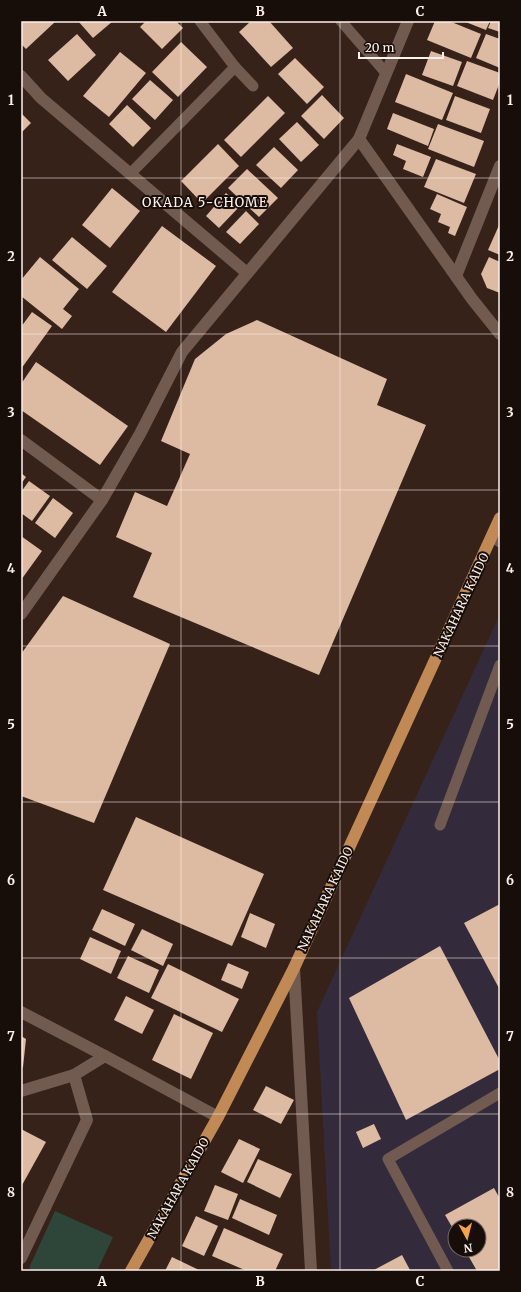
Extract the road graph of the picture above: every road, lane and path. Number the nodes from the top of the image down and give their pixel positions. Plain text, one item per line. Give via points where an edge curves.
1 (200, 21) edge
2 (341, 21) edge
3 (408, 21) edge
4 (235, 67) junction
5 (386, 73) junction
6 (21, 76) edge
7 (253, 86) dead end
8 (359, 140) junction
9 (500, 166) edge
10 (130, 174) junction
11 (247, 272) junction
12 (456, 276) junction
13 (500, 334) edge
14 (21, 440) edge
15 (102, 500) junction
16 (500, 518) edge
17 (496, 539) edge
18 (21, 614) edge
19 (500, 665) edge
20 (440, 825) dead end
21 (294, 968) junction
22 (21, 1012) edge
23 (105, 1056) junction
24 (74, 1075) junction
25 (21, 1090) edge
26 (500, 1093) edge
27 (218, 1117) junction
28 (21, 1258) edge
29 (131, 1271) edge
30 (311, 1271) edge
31 (448, 1271) edge

1 - 4 lane
2 - 5 lane
3 - 5 street
4 - 7 lane
4 - 10 lane
5 - 8 street
6 - 10 street via 41,98
8 - 11 street
8 - 12 street
9 - 12 street
10 - 11 street
11 - 15 street via 182,352 140,434
12 - 13 street
14 - 15 street
15 - 18 street
16 - 17 main road, NAKAHARA KAIDO
17 - 21 main road, NAKAHARA KAIDO
19 - 20 lane
21 - 27 main road, NAKAHARA KAIDO
21 - 30 street
22 - 23 street
23 - 24 street
23 - 27 street
24 - 25 street
24 - 28 street via 87,1120
26 - 31 lane via 388,1160
27 - 29 main road, NAKAHARA KAIDO

